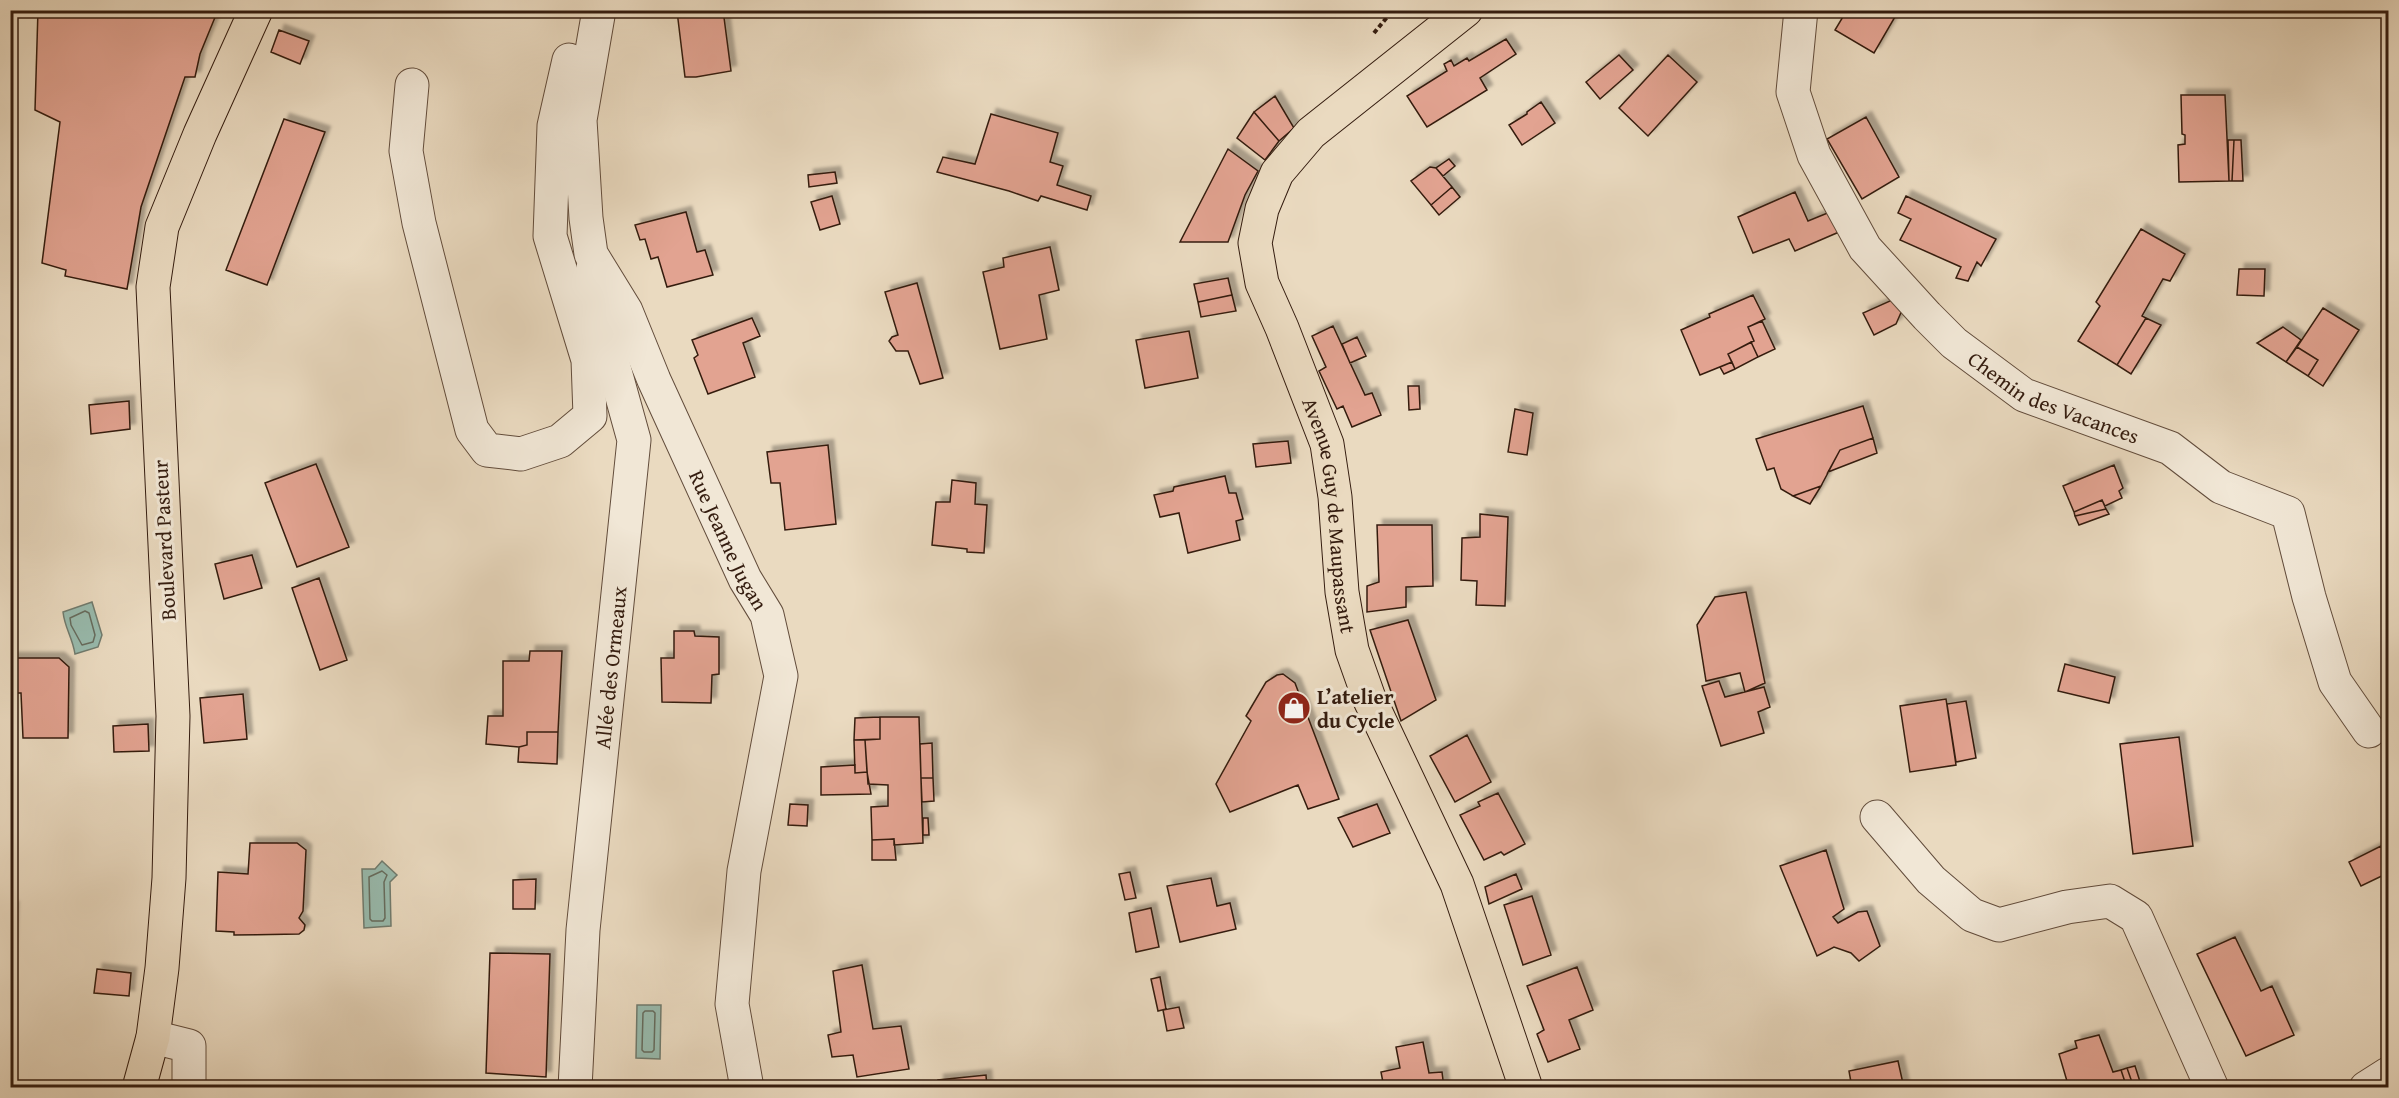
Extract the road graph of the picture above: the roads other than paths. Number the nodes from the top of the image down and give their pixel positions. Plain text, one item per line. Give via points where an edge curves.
1 (256, 10) edge
2 (1466, 10) edge
3 (1801, 10) edge
4 (598, 14) edge
5 (412, 85) dead end
6 (591, 254) junction
7 (2369, 731) dead end
8 (1877, 817) dead end
9 (153, 1037) junction
10 (2388, 1074) edge
11 (139, 1088) edge
12 (189, 1088) edge
13 (575, 1088) edge
14 (747, 1088) edge
15 (1526, 1088) edge
16 (2212, 1088) edge
17 (2366, 1088) edge

1 - 9 main road, Boulevard Pasteur via 162,228 153,287 173,716 169,878
2 - 15 main road, Avenue Guy de Maupassant via 1311,133 1277,173 1262,209 1255,243 1262,283 1328,444 1342,592 1352,650 1369,698 1457,884
3 - 7 street, Chemin des Vacances via 1792,92 1814,155 1865,248 1954,343 2024,395 2170,448 2221,487 2288,513 2335,682
4 - 5 street via 577,27 554,126 550,236 588,360 590,416 560,441 521,454 487,450 472,430 419,223 406,150
4 - 6 street, Rue Jeanne Jugan via 580,120
6 - 13 street, Allée des Ormeaux via 600,316 634,440 583,930
6 - 14 street, Rue Jeanne Jugan via 626,311 745,579 767,615 781,676 744,871 732,1004
8 - 16 street via 1931,880 1972,915 1999,925 2067,907 2110,901 2136,917
9 - 11 main road, Boulevard Pasteur
9 - 12 street via 189,1046
10 - 17 street

